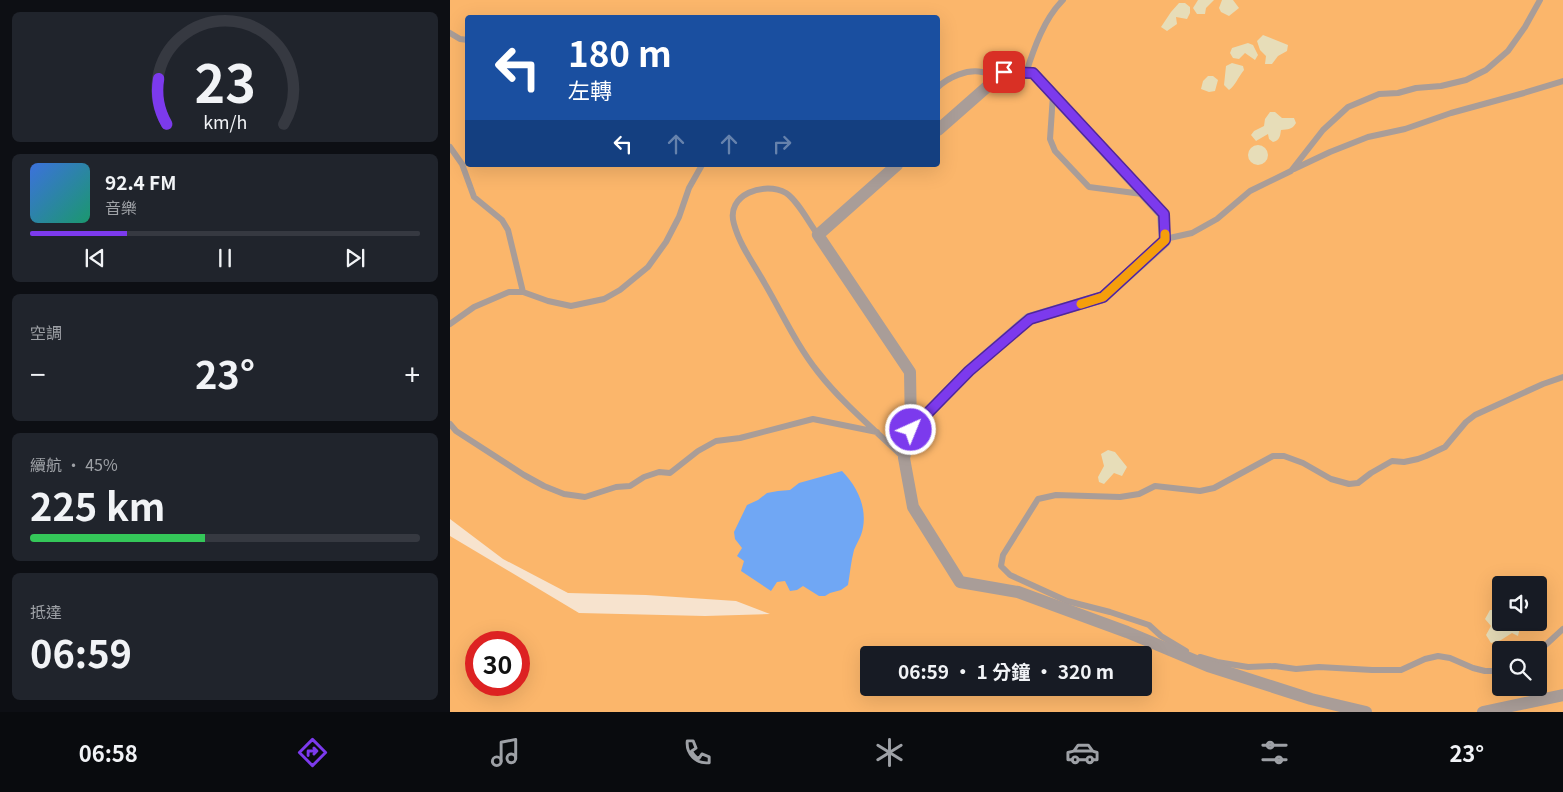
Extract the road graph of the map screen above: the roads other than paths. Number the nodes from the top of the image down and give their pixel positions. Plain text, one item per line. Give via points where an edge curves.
1 (1062, 0) edge
2 (1540, 0) edge
3 (450, 33) edge
4 (465, 39) edge
5 (1026, 73) junction
6 (998, 77) junction
7 (1563, 80) edge
8 (940, 86) edge
9 (1053, 95) junction
10 (940, 128) edge
11 (450, 147) edge
12 (701, 167) edge
13 (895, 167) edge
14 (1291, 171) junction
15 (1145, 195) junction
16 (818, 235) junction
17 (1165, 239) junction
18 (523, 292) junction
19 (450, 315) edge
20 (457, 319) junction
21 (450, 324) edge
22 (1563, 377) edge
23 (450, 424) edge
24 (911, 430) junction
25 (877, 432) junction
26 (904, 458) junction
27 (1563, 629) edge
28 (1547, 643) edge
29 (1492, 671) edge
30 (1563, 695) edge
31 (1366, 712) edge
32 (1483, 712) edge

1 - 5 lane via 1042,33
2 - 14 lane via 1508,50 1486,70 1466,80 1441,86 1379,94 1348,107 1323,130
3 - 4 lane
5 - 6 street via 1004,72
5 - 9 street via 1033,73
6 - 8 lane via 968,72
6 - 10 street
7 - 14 lane via 1405,129 1368,137
9 - 15 street
9 - 15 lane via 1050,139 1061,158 1089,187
11 - 18 lane via 462,164 474,197 502,220 508,230
12 - 18 lane via 688,188 679,217 666,242 648,267 620,290 604,299 570,306
13 - 16 street
14 - 17 lane via 1250,191 1217,218 1192,233
15 - 17 street via 1164,214
16 - 24 street via 910,372
16 - 25 lane via 794,199 776,189 767,187 751,192 743,196 734,209 734,223 744,249 817,372
17 - 24 street via 1103,297 1030,319 969,371
18 - 20 lane via 509,292 496,297
19 - 20 lane
20 - 21 lane
22 - 29 lane via 1475,415 1445,447 1432,454 1411,461 1392,461 1358,483 1331,479 1303,462 1273,456 1214,488 1200,491 1155,486 1139,494 1120,497 1056,495 1038,499 1003,555 1001,566 1010,575 1067,601 1149,626 1178,646 1217,662 1248,667 1401,670 1438,656
23 - 25 lane via 537,482 564,494 585,497 630,486 659,472 670,474 716,441 813,419
24 - 26 street
25 - 26 lane
26 - 31 street via 913,507 960,582 1018,592 1208,666 1311,699
27 - 28 lane
30 - 32 street

